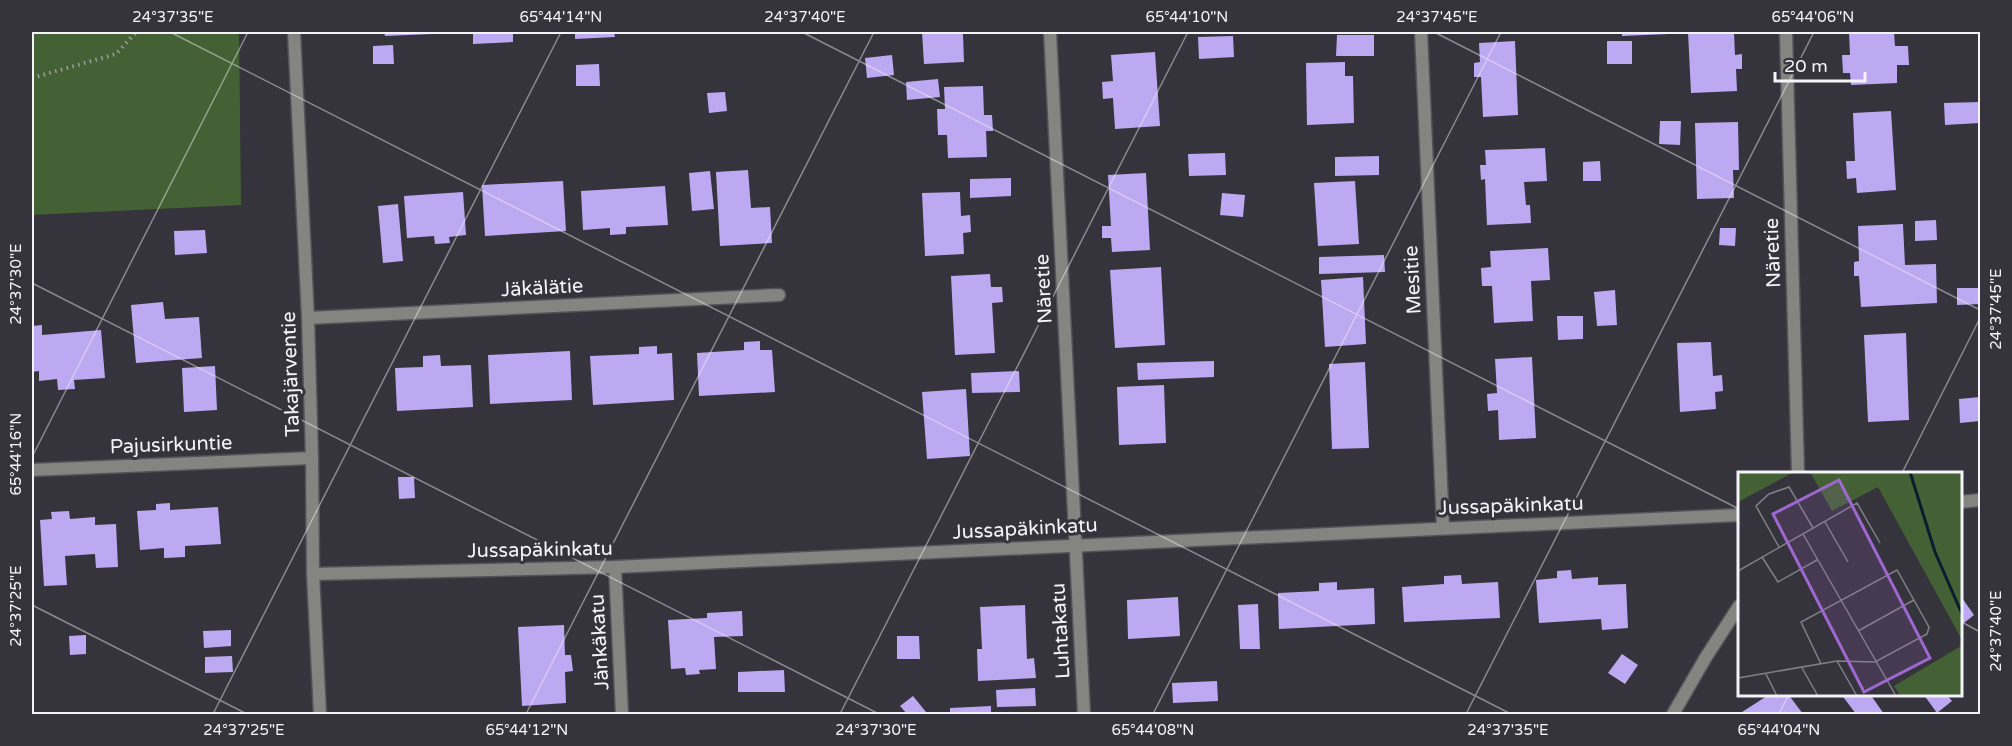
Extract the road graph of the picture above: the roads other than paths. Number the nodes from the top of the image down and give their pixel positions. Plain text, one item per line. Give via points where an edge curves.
1 (294, 32) edge
2 (1050, 32) edge
3 (1421, 32) edge
4 (1786, 32) edge
5 (779, 295) dead end
6 (308, 318) junction
7 (312, 458) junction
8 (32, 470) edge
9 (1798, 472) edge
10 (1980, 500) edge
11 (1961, 502) edge
12 (1738, 515) edge
13 (1443, 527) junction
14 (1075, 545) junction
15 (615, 567) junction
16 (313, 574) junction
17 (1738, 608) edge
18 (320, 714) edge
19 (622, 714) edge
20 (1084, 714) edge
21 (1673, 714) edge

1 - 6 street, Takajärventie
2 - 14 street, Näretie
3 - 13 street, Mesitie
4 - 9 street, Näretie
5 - 6 street, Jäkälätie
6 - 7 street, Takajärventie
7 - 8 street, Pajusirkuntie
7 - 16 street, Takajärventie
10 - 11 street
12 - 13 street, Jussapäkinkatu
13 - 14 street, Jussapäkinkatu
14 - 15 street, Jussapäkinkatu
14 - 20 street, Luhtakatu
15 - 16 street, Jussapäkinkatu
15 - 19 street, Jänkäkatu
16 - 18 street, Takajärventie
17 - 21 street

